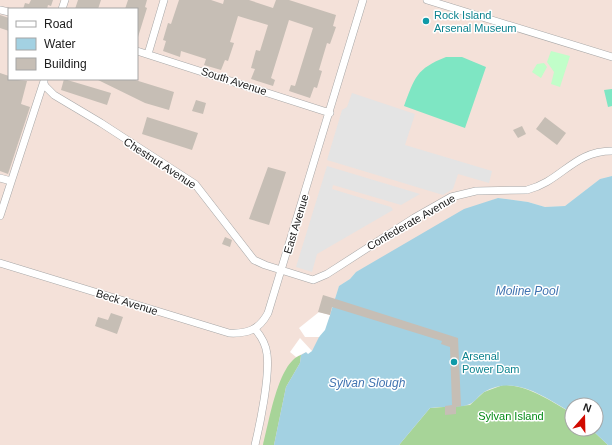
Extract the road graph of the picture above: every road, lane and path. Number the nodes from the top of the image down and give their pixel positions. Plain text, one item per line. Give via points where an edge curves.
1 (164, 0) edge
2 (363, 0) edge
3 (428, 0) edge
4 (138, 51) edge
5 (148, 54) junction
6 (612, 57) edge
7 (44, 81) edge
8 (330, 113) junction
9 (612, 151) edge
10 (0, 178) edge
11 (11, 181) junction
12 (0, 216) edge
13 (0, 263) edge
14 (281, 270) junction
15 (255, 329) junction
16 (254, 445) edge

1 - 5 street
2 - 8 street, East Avenue
3 - 6 street
4 - 5 street, South Avenue
5 - 8 street, South Avenue
7 - 11 street
7 - 14 street, Chestnut Avenue via 45,86 54,95 195,184 249,255 265,265
8 - 14 street, East Avenue
9 - 14 street, Confederate Avenue via 588,154 536,188 476,191 451,197 319,278 313,280
10 - 11 street
11 - 12 street
13 - 15 street, Beck Avenue via 229,333 244,333
14 - 15 street, East Avenue via 268,313
15 - 16 street via 267,355 261,412

